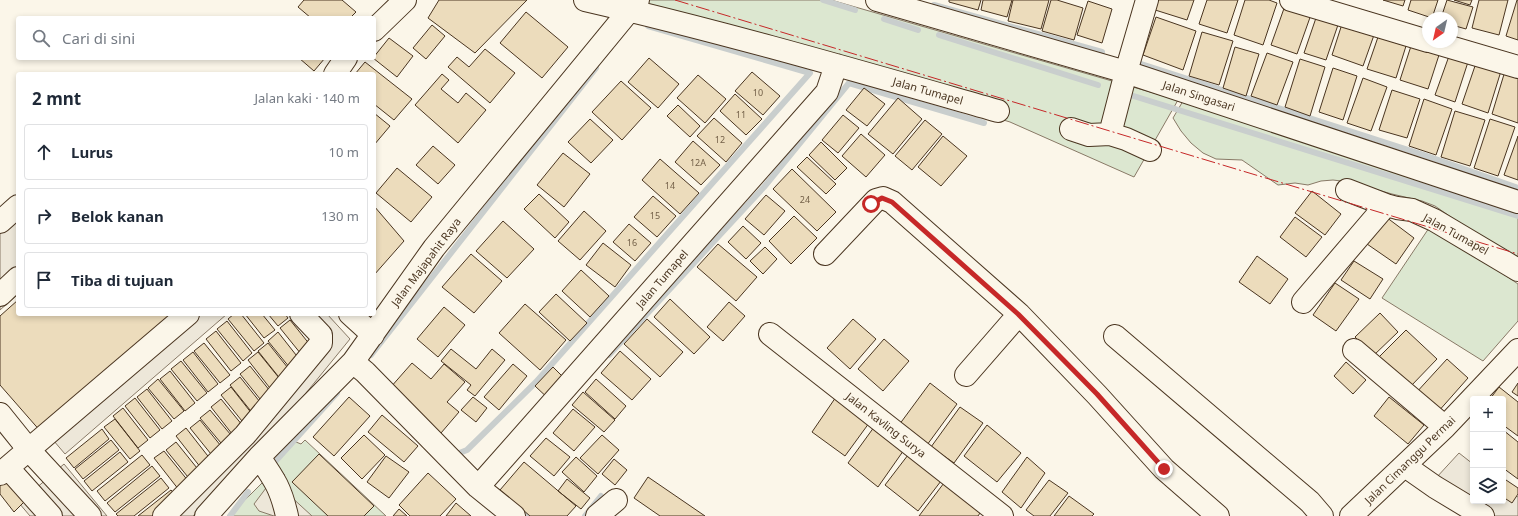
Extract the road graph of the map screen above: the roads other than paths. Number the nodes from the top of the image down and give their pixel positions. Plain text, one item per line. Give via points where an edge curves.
1 (405, 0) edge
2 (585, 0) edge
3 (877, 0) edge
4 (1147, 0) edge
5 (1291, 0) edge
6 (634, 5) edge
7 (376, 28) edge
8 (1422, 39) edge
9 (1453, 48) edge
10 (345, 60) edge
11 (836, 65) junction
12 (1518, 67) edge
13 (336, 72) edge
14 (1126, 72) junction
15 (998, 111) dead end
16 (1071, 129) dead end
17 (1110, 134) junction
18 (1150, 150) dead end
19 (1347, 190) dead end
20 (1518, 202) edge
21 (1386, 205) junction
22 (16, 208) edge
23 (0, 222) edge
24 (825, 254) dead end
25 (1518, 270) edge
26 (16, 280) edge
27 (0, 295) edge
28 (1303, 302) dead end
29 (1018, 314) junction
30 (186, 316) edge
31 (303, 316) edge
32 (352, 316) edge
33 (770, 334) dead end
34 (373, 335) junction
35 (1116, 336) dead end
36 (1354, 350) dead end
37 (1518, 350) edge
38 (359, 366) junction
39 (966, 375) dead end
40 (0, 414) edge
41 (1446, 427) junction
42 (29, 450) junction
43 (259, 457) junction
44 (1405, 466) junction
45 (4, 471) edge
46 (482, 482) junction
47 (616, 500) dead end
48 (50, 516) edge
49 (90, 516) edge
50 (164, 516) edge
51 (206, 516) edge
52 (287, 516) edge
53 (514, 516) edge
54 (597, 516) edge
55 (1002, 516) edge
56 (1218, 516) edge
57 (1322, 516) edge
58 (1351, 516) edge
59 (1484, 516) edge

1 - 7 street
2 - 6 street, Jalan Tumapel
3 - 14 street, Jalan Singasari
4 - 14 street
5 - 8 street
6 - 11 street, Jalan Tumapel
6 - 34 street, Jalan Majapahit Raya via 434,248
9 - 12 street
10 - 13 street
11 - 15 street, Jalan Tumapel
11 - 46 street, Jalan Tumapel via 827,92
14 - 17 street
14 - 20 street, Jalan Singasari
16 - 17 street via 1089,135
17 - 18 street
19 - 21 street, Jalan Tumapel
21 - 25 street, Jalan Tumapel via 1412,210 1434,220
21 - 28 street
22 - 23 street
24 - 29 street via 871,204 883,198 895,205
26 - 27 street
29 - 39 street
29 - 56 street via 1097,394 1164,469
30 - 42 street
31 - 50 street via 321,335 321,342 244,435
32 - 34 street
33 - 55 street, Jalan Kavling Surya
34 - 38 street, Jalan Majapahit Raya
35 - 57 street via 1310,502
36 - 41 street
37 - 41 street, Jalan Cimanggu Permai
38 - 43 street, Jalan Majapahit Raya
38 - 46 street
40 - 42 street
41 - 44 street, Jalan Cimanggu Permai
42 - 45 street
42 - 49 street
43 - 51 street, Jalan Majapahit Raya
43 - 52 street via 276,480
44 - 58 street, Jalan Cimanggu Permai
44 - 59 street
45 - 48 street
46 - 53 street
47 - 54 street

